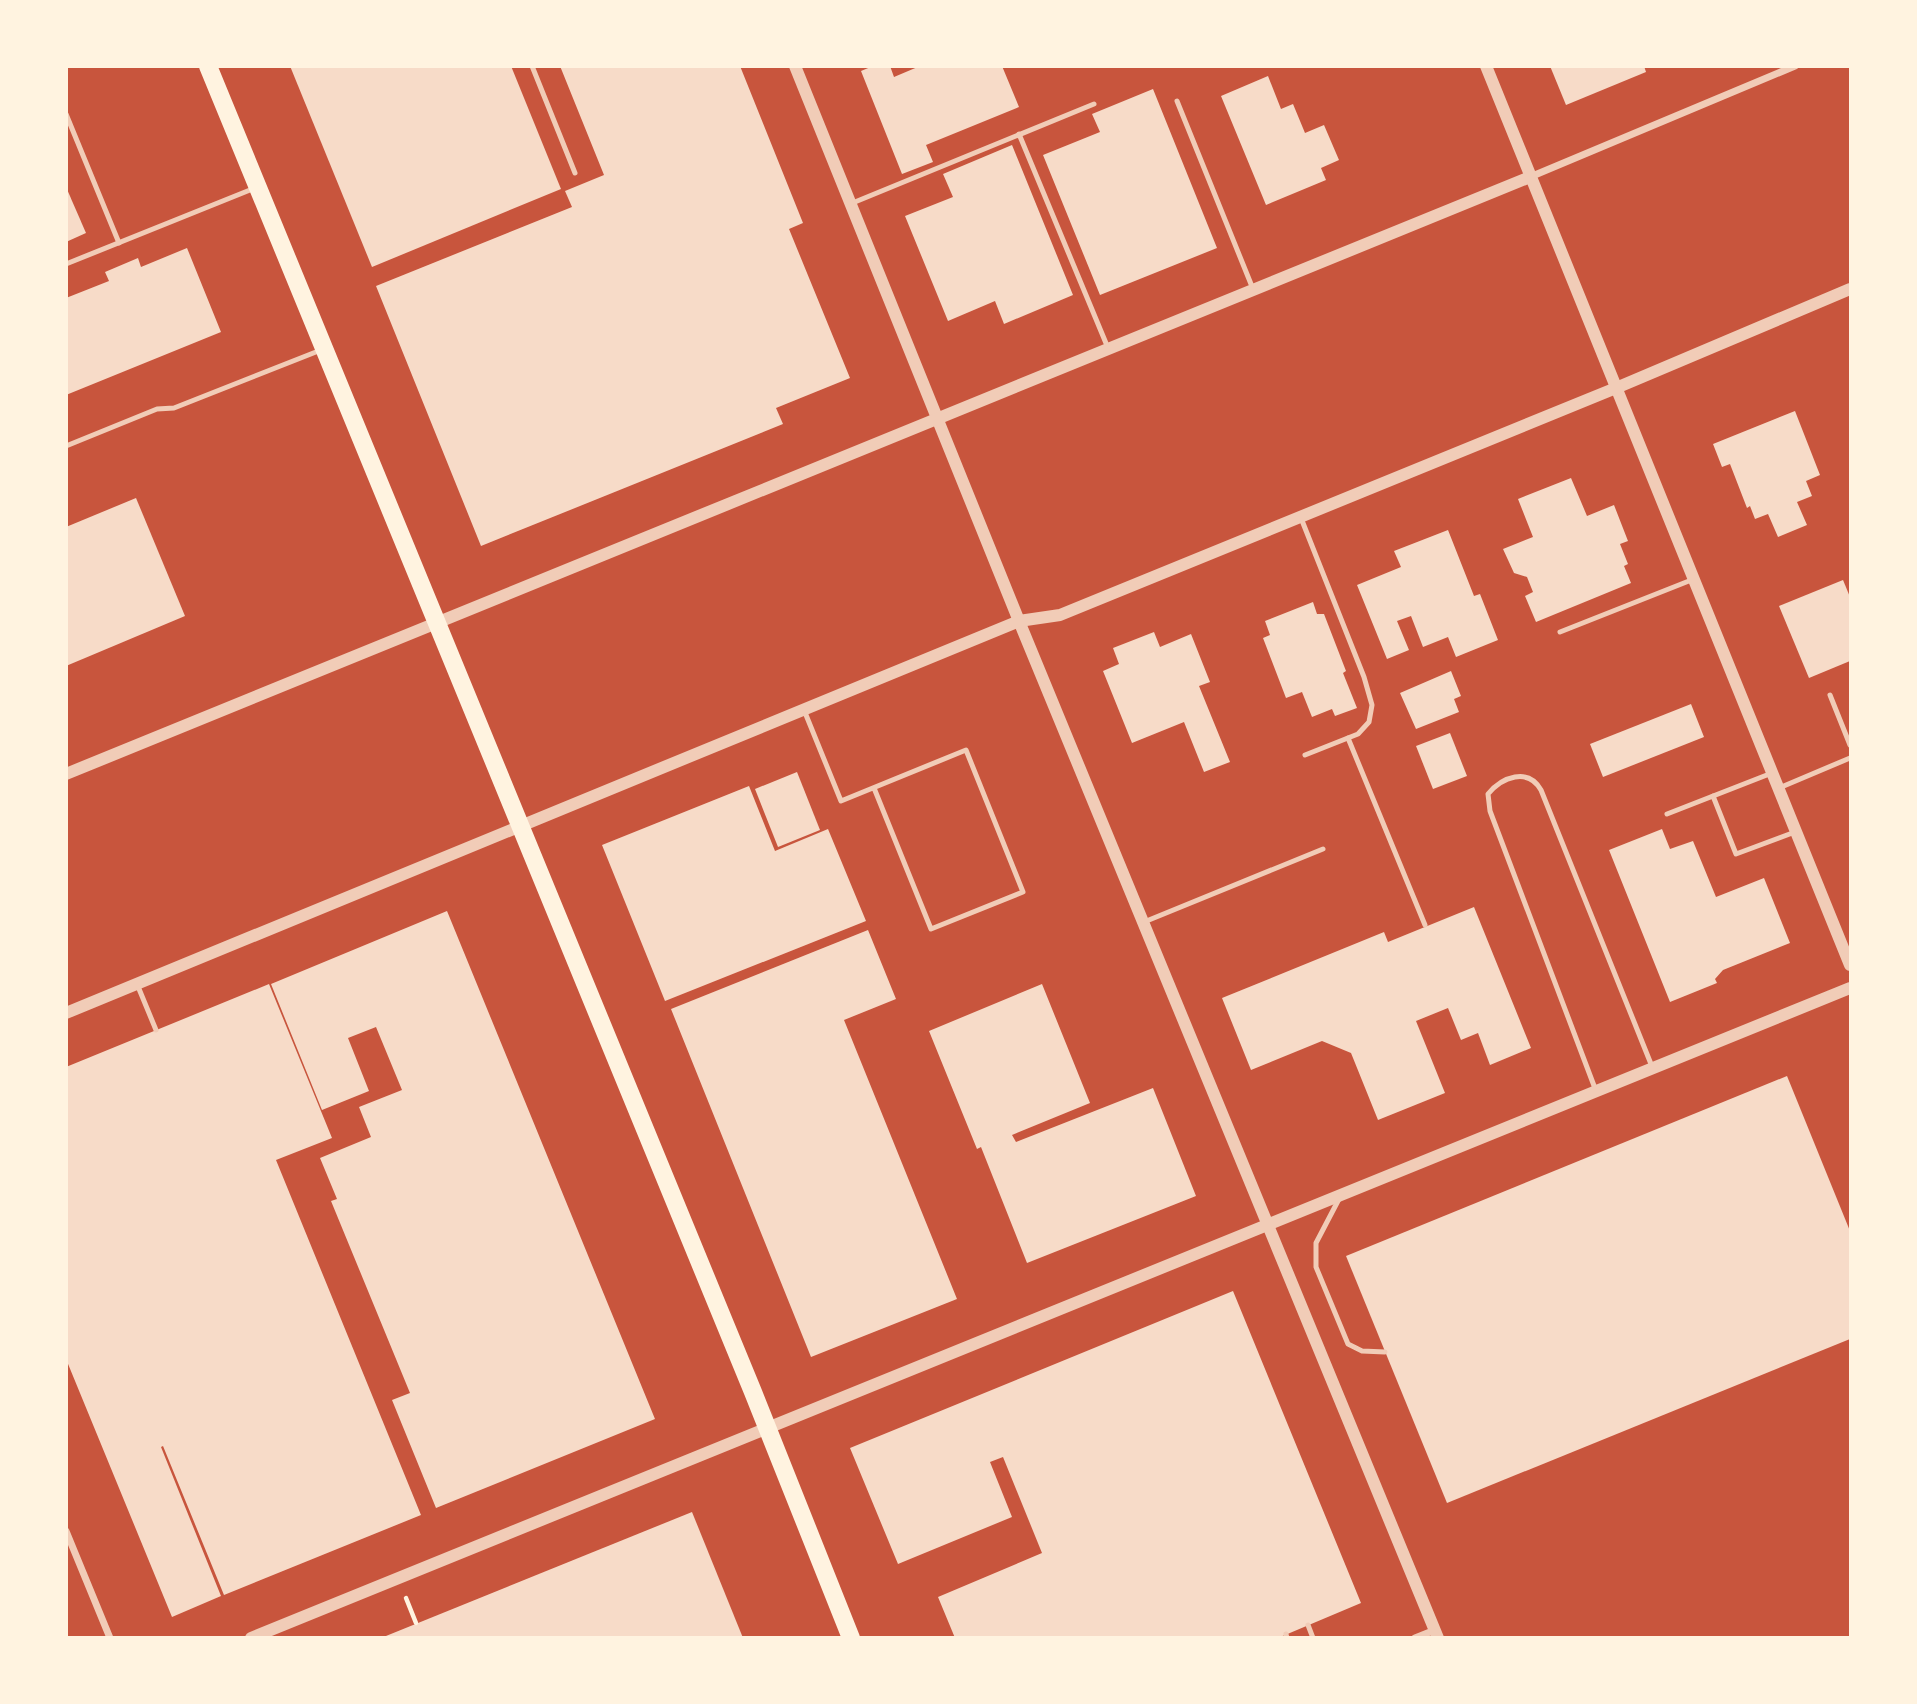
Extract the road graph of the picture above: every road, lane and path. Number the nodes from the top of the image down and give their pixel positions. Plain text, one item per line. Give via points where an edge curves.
1 (208, 66) edge
2 (533, 66) edge
3 (795, 66) edge
4 (1486, 66) edge
5 (1795, 66) edge
6 (1177, 101) dead end
7 (1094, 104) dead end
8 (66, 114) edge
9 (1019, 134) junction
10 (575, 173) dead end
11 (1530, 177) junction
12 (258, 187) junction
13 (850, 204) junction
14 (119, 243) junction
15 (66, 264) edge
16 (1253, 289) junction
17 (1850, 289) edge
18 (1108, 348) junction
19 (324, 349) junction
20 (1616, 388) junction
21 (937, 418) junction
22 (66, 446) edge
23 (1300, 517) junction
24 (1694, 579) junction
25 (1018, 621) junction
26 (438, 624) junction
27 (1560, 632) dead end
28 (1830, 695) dead end
29 (804, 709) junction
30 (1348, 738) junction
31 (1850, 746) edge
32 (1305, 755) dead end
33 (1850, 758) edge
34 (1772, 773) junction
35 (66, 774) edge
36 (874, 788) junction
37 (1779, 789) junction
38 (1713, 796) junction
39 (1667, 814) dead end
40 (520, 826) junction
41 (1796, 831) junction
42 (1323, 849) dead end
43 (1144, 922) junction
44 (1424, 925) dead end
45 (1850, 965) edge
46 (137, 984) junction
47 (1850, 988) edge
48 (66, 1013) edge
49 (156, 1030) dead end
50 (1653, 1069) junction
51 (1596, 1092) junction
52 (1341, 1196) junction
53 (1269, 1225) junction
54 (1385, 1352) dead end
55 (767, 1427) junction
56 (66, 1531) edge
57 (1308, 1625) dead end
58 (1436, 1634) edge
59 (110, 1637) edge
60 (251, 1637) edge
61 (851, 1637) edge
62 (1313, 1637) edge
63 (1415, 1637) edge

1 - 12 main road
2 - 10 lane
3 - 13 street
4 - 11 street
5 - 11 street
6 - 16 lane
7 - 9 lane
8 - 14 lane
9 - 13 lane
9 - 18 lane
11 - 16 street
11 - 20 street
12 - 14 lane
12 - 19 main road
13 - 21 street
14 - 15 lane
16 - 18 street
17 - 20 street
18 - 21 street
19 - 22 lane
19 - 26 main road
20 - 23 street
20 - 24 street
21 - 25 street
21 - 26 street
23 - 25 street via 1060,615
23 - 30 lane via 1373,705 1368,722
24 - 27 lane
24 - 34 street
25 - 29 street
25 - 43 street
26 - 35 street
26 - 40 main road
28 - 31 lane
29 - 36 lane via 841,800
29 - 40 street
30 - 32 lane
30 - 44 lane
33 - 37 lane
34 - 37 street
34 - 38 lane
36 - 36 lane via 931,929 1023,892 965,750
37 - 41 street
38 - 39 lane
38 - 41 lane via 1736,854
40 - 46 street
40 - 55 main road
41 - 45 street
42 - 43 lane
43 - 53 street
46 - 48 street
46 - 49 lane
47 - 50 street
50 - 51 street
50 - 51 lane via 1541,790 1536,782 1509,776 1488,793 1490,811
51 - 52 street
52 - 53 street
52 - 54 lane via 1316,1243 1316,1267 1348,1344 1362,1352
53 - 55 street
53 - 58 street
55 - 60 street
55 - 61 main road
56 - 59 street
57 - 62 lane
58 - 63 street

